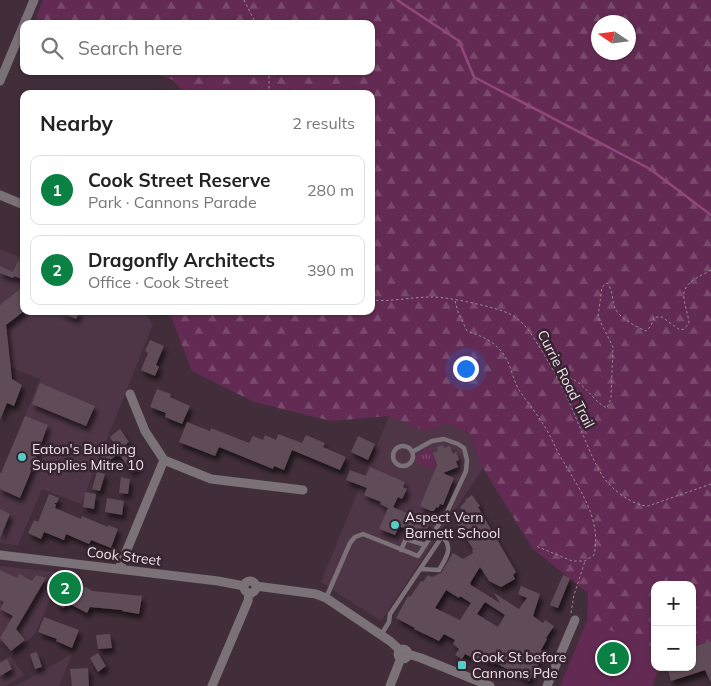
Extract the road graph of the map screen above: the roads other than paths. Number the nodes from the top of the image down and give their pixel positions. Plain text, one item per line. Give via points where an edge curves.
1 (34, 0) edge
2 (26, 20) edge
3 (20, 34) edge
4 (0, 81) edge
5 (0, 195) edge
6 (20, 203) edge
7 (130, 394) dead end
8 (412, 452) junction
9 (164, 460) junction
10 (303, 490) dead end
11 (447, 529) dead end
12 (442, 536) junction
13 (425, 545) junction
14 (400, 550) junction
15 (0, 555) edge
16 (119, 569) junction
17 (420, 569) junction
18 (250, 588) junction
19 (326, 598) junction
20 (574, 620) road end
21 (381, 635) junction
22 (403, 654) junction
23 (212, 686) edge
24 (390, 686) edge
25 (490, 686) edge
26 (547, 686) edge

1 - 2 street
3 - 4 street
5 - 6 street
7 - 9 street via 144,431
8 - 8 lane via 413,459 408,464 402,466 394,460 398,447 408,447
8 - 13 lane via 432,441 444,439 464,448 468,460 446,512
9 - 10 street via 212,479
9 - 16 street
11 - 12 lane
12 - 17 lane
12 - 17 lane via 449,548 439,570
13 - 14 lane via 418,556
13 - 14 lane via 406,539
14 - 19 lane via 363,534 355,537
15 - 16 street, Cook Street
16 - 18 street, Cook Street via 221,581
17 - 21 lane via 390,614
18 - 19 street, Cook Street via 307,592
18 - 23 street via 248,601
19 - 21 street, Cook Street
20 - 26 street
21 - 22 street, Cook Street
22 - 24 street
22 - 25 street, Cook Street

